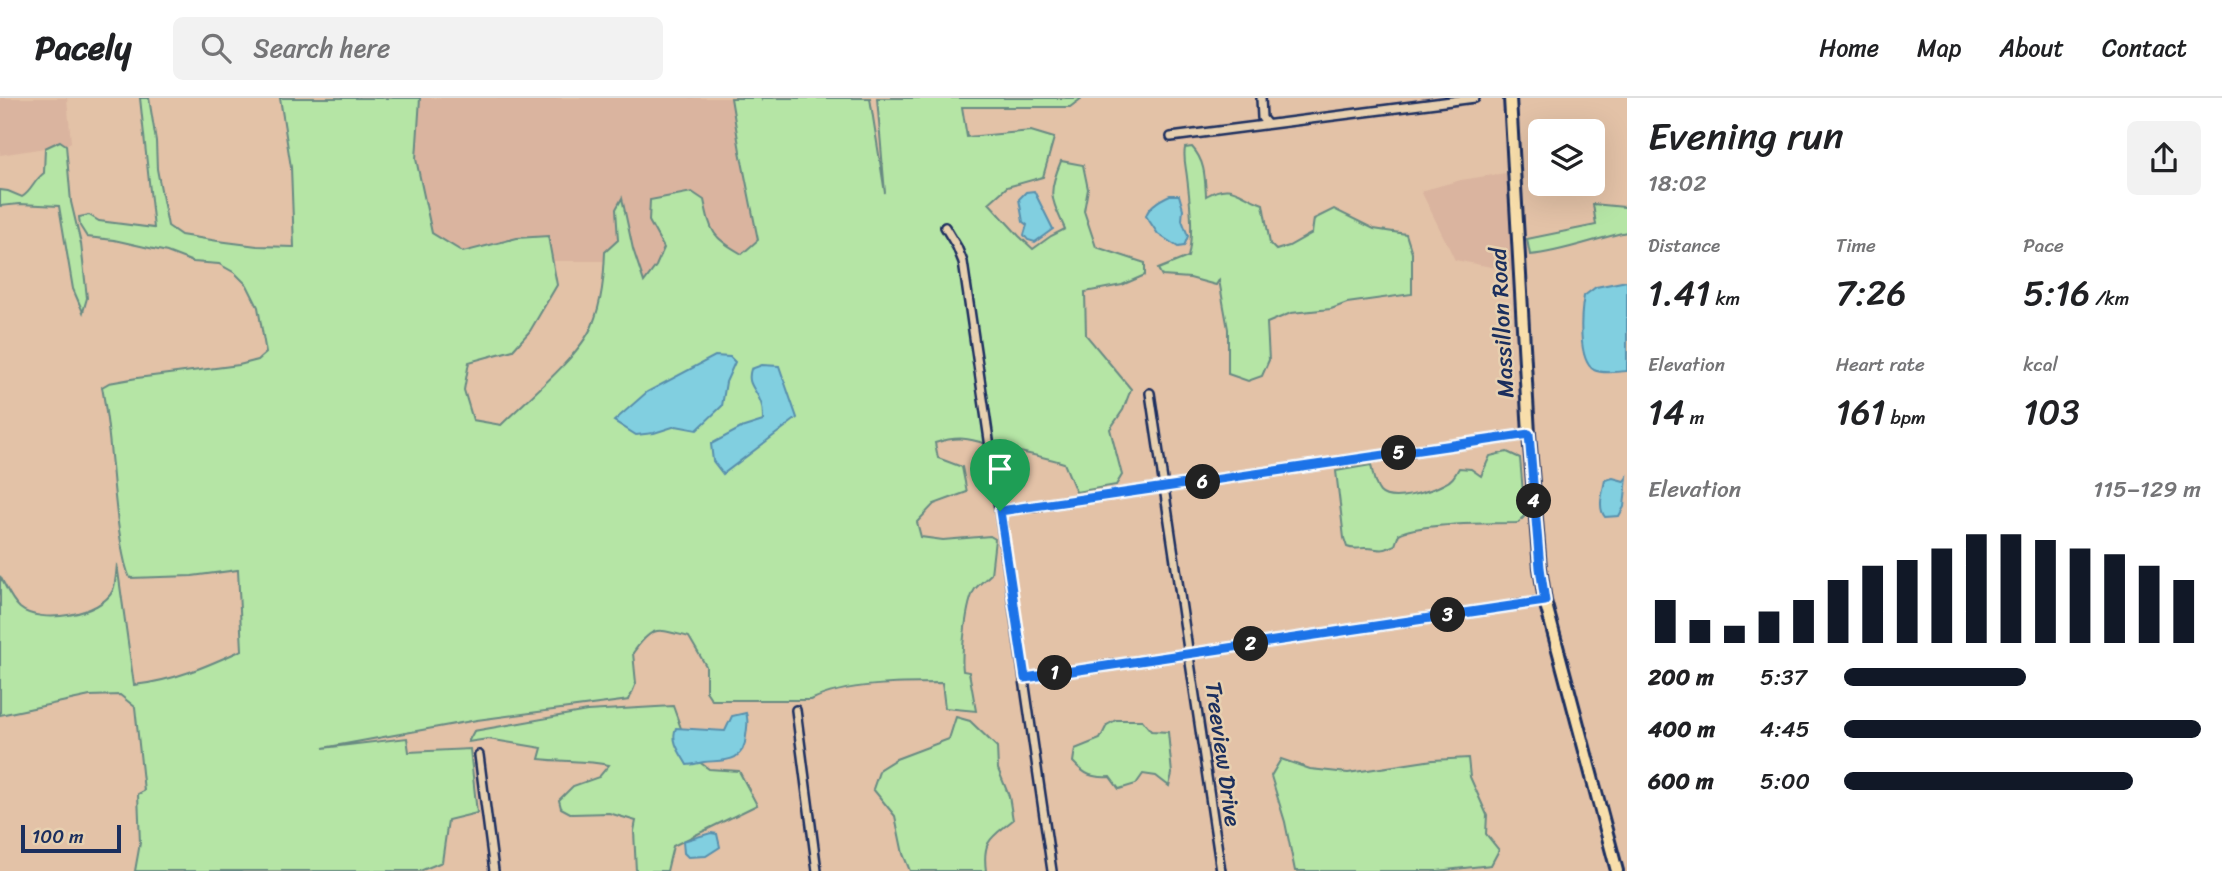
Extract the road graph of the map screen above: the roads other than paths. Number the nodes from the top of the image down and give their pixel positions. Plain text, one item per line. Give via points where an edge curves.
1 (1261, 98) edge
2 (1475, 98) edge
3 (1510, 98) edge
4 (1267, 124) junction
5 (1171, 137) dead end
6 (945, 227) dead end
7 (1150, 393) dead end
8 (1529, 434) junction
9 (1164, 487) junction
10 (1000, 511) junction
11 (1545, 601) junction
12 (1188, 653) junction
13 (1025, 678) junction
14 (796, 710) dead end
15 (479, 755) dead end
16 (494, 871) edge
17 (817, 871) edge
18 (1052, 871) edge
19 (1221, 871) edge
20 (1616, 871) edge

1 - 4 street via 1262,118
2 - 4 street
3 - 8 main road, Massillon Road
4 - 5 street
6 - 10 street via 963,262
7 - 9 street, Treeview Drive
8 - 9 street
8 - 11 main road, Massillon Road
9 - 10 street
9 - 12 street, Treeview Drive
10 - 13 street
11 - 12 street
11 - 20 main road, Massillon Road
12 - 13 street
12 - 19 street, Treeview Drive
13 - 18 street
14 - 17 street
15 - 16 street

